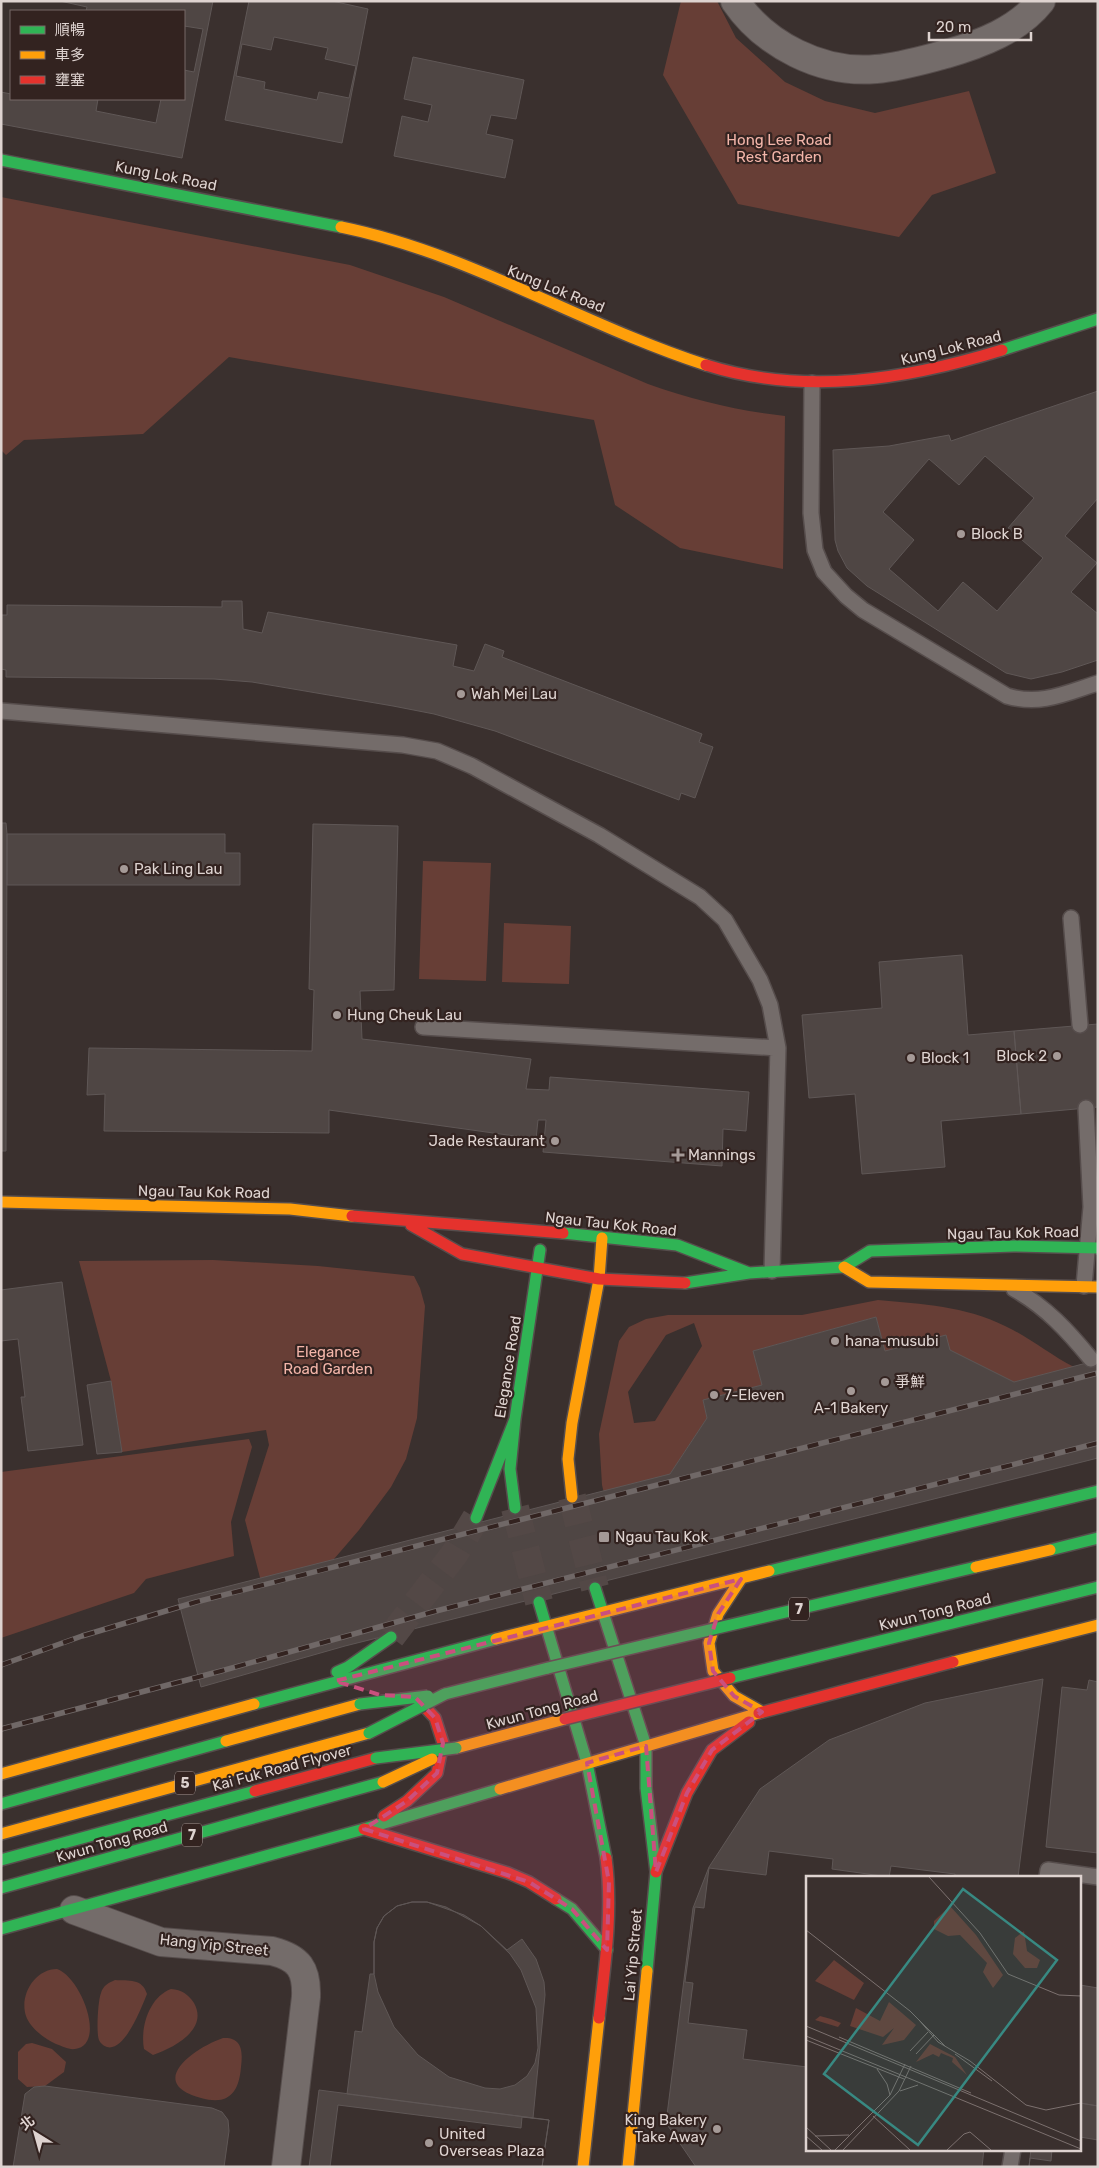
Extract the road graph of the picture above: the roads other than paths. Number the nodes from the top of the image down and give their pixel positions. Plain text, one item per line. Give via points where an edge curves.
1 (735, 1) edge
2 (1041, 1) edge
3 (1, 160) edge
4 (1098, 320) edge
5 (812, 383) junction
6 (1098, 683) edge
7 (1, 710) edge
8 (1071, 918) dead end
9 (1080, 1025) dead end
10 (422, 1027) dead end
11 (778, 1048) junction
12 (1086, 1108) dead end
13 (1, 1202) edge
14 (405, 1222) junction
15 (542, 1231) junction
16 (602, 1238) junction
17 (1092, 1247) edge
18 (844, 1268) junction
19 (538, 1269) junction
20 (772, 1271) junction
21 (749, 1273) junction
22 (599, 1279) junction
23 (1006, 1284) junction
24 (1091, 1287) edge
25 (1094, 1355) edge
26 (514, 1419) junction
27 (1098, 1491) edge
28 (572, 1497) tunnel mouth
29 (515, 1508) tunnel mouth
30 (476, 1518) tunnel mouth
31 (1098, 1538) edge
32 (741, 1579) junction
33 (1098, 1586) edge
34 (595, 1588) tunnel mouth
35 (539, 1602) tunnel mouth
36 (605, 1611) junction
37 (1098, 1625) edge
38 (546, 1627) junction
39 (391, 1637) tunnel mouth
40 (335, 1681) junction
41 (445, 1694) junction
42 (274, 1699) junction
43 (762, 1712) junction
44 (646, 1746) junction
45 (456, 1748) junction
46 (586, 1763) junction
47 (1, 1774) edge
48 (1, 1804) edge
49 (364, 1830) junction
50 (1, 1834) edge
51 (1, 1860) edge
52 (656, 1872) junction
53 (1047, 1876) edge
54 (1098, 1877) edge
55 (1, 1888) edge
56 (74, 1910) junction
57 (1, 1929) edge
58 (607, 1950) junction
59 (1013, 2150) edge
60 (286, 2167) edge
61 (583, 2167) edge
62 (628, 2167) edge
63 (1010, 2167) edge

1 - 2 street via 758,27 783,47 812,60 843,68 875,70 907,65 992,38
3 - 5 main road, Kung Lok Road via 370,233 429,253 687,358 751,376
4 - 5 main road, Kung Lok Road via 1002,352 930,371
5 - 6 lane via 813,535 818,561 834,584 863,610 1007,696 1033,702
7 - 11 lane via 404,745 437,752 472,766 607,840 700,897 725,920 760,980 770,1004
8 - 9 lane
10 - 11 lane
11 - 20 lane
12 - 17 lane
13 - 14 main road, Ngau Tau Kok Road via 290,1209
14 - 15 main road, Ngau Tau Kok Road
14 - 19 main road, Ngau Tau Kok Road via 462,1254
15 - 16 main road, Ngau Tau Kok Road
15 - 19 main road, Elegance Road
16 - 21 main road, Ngau Tau Kok Road via 677,1245
16 - 22 main road
17 - 18 main road, Ngau Tau Kok Road via 870,1251
17 - 24 lane
18 - 20 main road, Ngau Tau Kok Road
18 - 23 main road via 869,1282
19 - 22 main road, Ngau Tau Kok Road
19 - 26 main road, Elegance Road
20 - 21 main road, Ngau Tau Kok Road
21 - 22 main road, Ngau Tau Kok Road via 694,1283
22 - 28 main road via 572,1423 568,1459
23 - 24 main road
23 - 25 lane via 1045,1309 1081,1347
26 - 29 main road, Elegance Road via 510,1469
26 - 30 main road
27 - 32 main road
31 - 41 main road, 7, bridge
32 - 36 main road
32 - 43 main road via 718,1614 709,1643 713,1671 734,1696
33 - 45 main road, Kwun Tong Road / 7, bridge
34 - 36 main road
35 - 38 main road
36 - 38 main road
36 - 44 main road via 623,1679
37 - 43 main road
38 - 40 main road
38 - 46 main road
39 - 42 main road via 348,1667
40 - 42 main road
40 - 49 main road via 420,1702 435,1718 443,1743 437,1773 407,1801
41 - 48 main road, 7, bridge via 360,1704
41 - 50 main road, Kai Fuk Road Flyover / 5, bridge via 369,1733
42 - 47 main road
43 - 44 main road
43 - 52 main road via 712,1750 687,1792
44 - 46 main road
44 - 52 main road, Lai Yip Street via 646,1788
45 - 51 main road, Kai Fuk Road Flyover / 5, bridge via 376,1758
45 - 55 main road, Kwun Tong Road / 7, bridge via 383,1782
46 - 49 main road
46 - 58 main road, Lai Yip Street via 609,1882
49 - 56 main road
49 - 58 main road via 529,1882 572,1909
52 - 62 main road, Lai Yip Street
53 - 54 lane via 1048,1870
56 - 57 main road
56 - 60 street, Hang Yip Street via 161,1942 272,1951 288,1955 300,1965 307,1980 306,1997
58 - 61 main road, Lai Yip Street
59 - 63 lane

